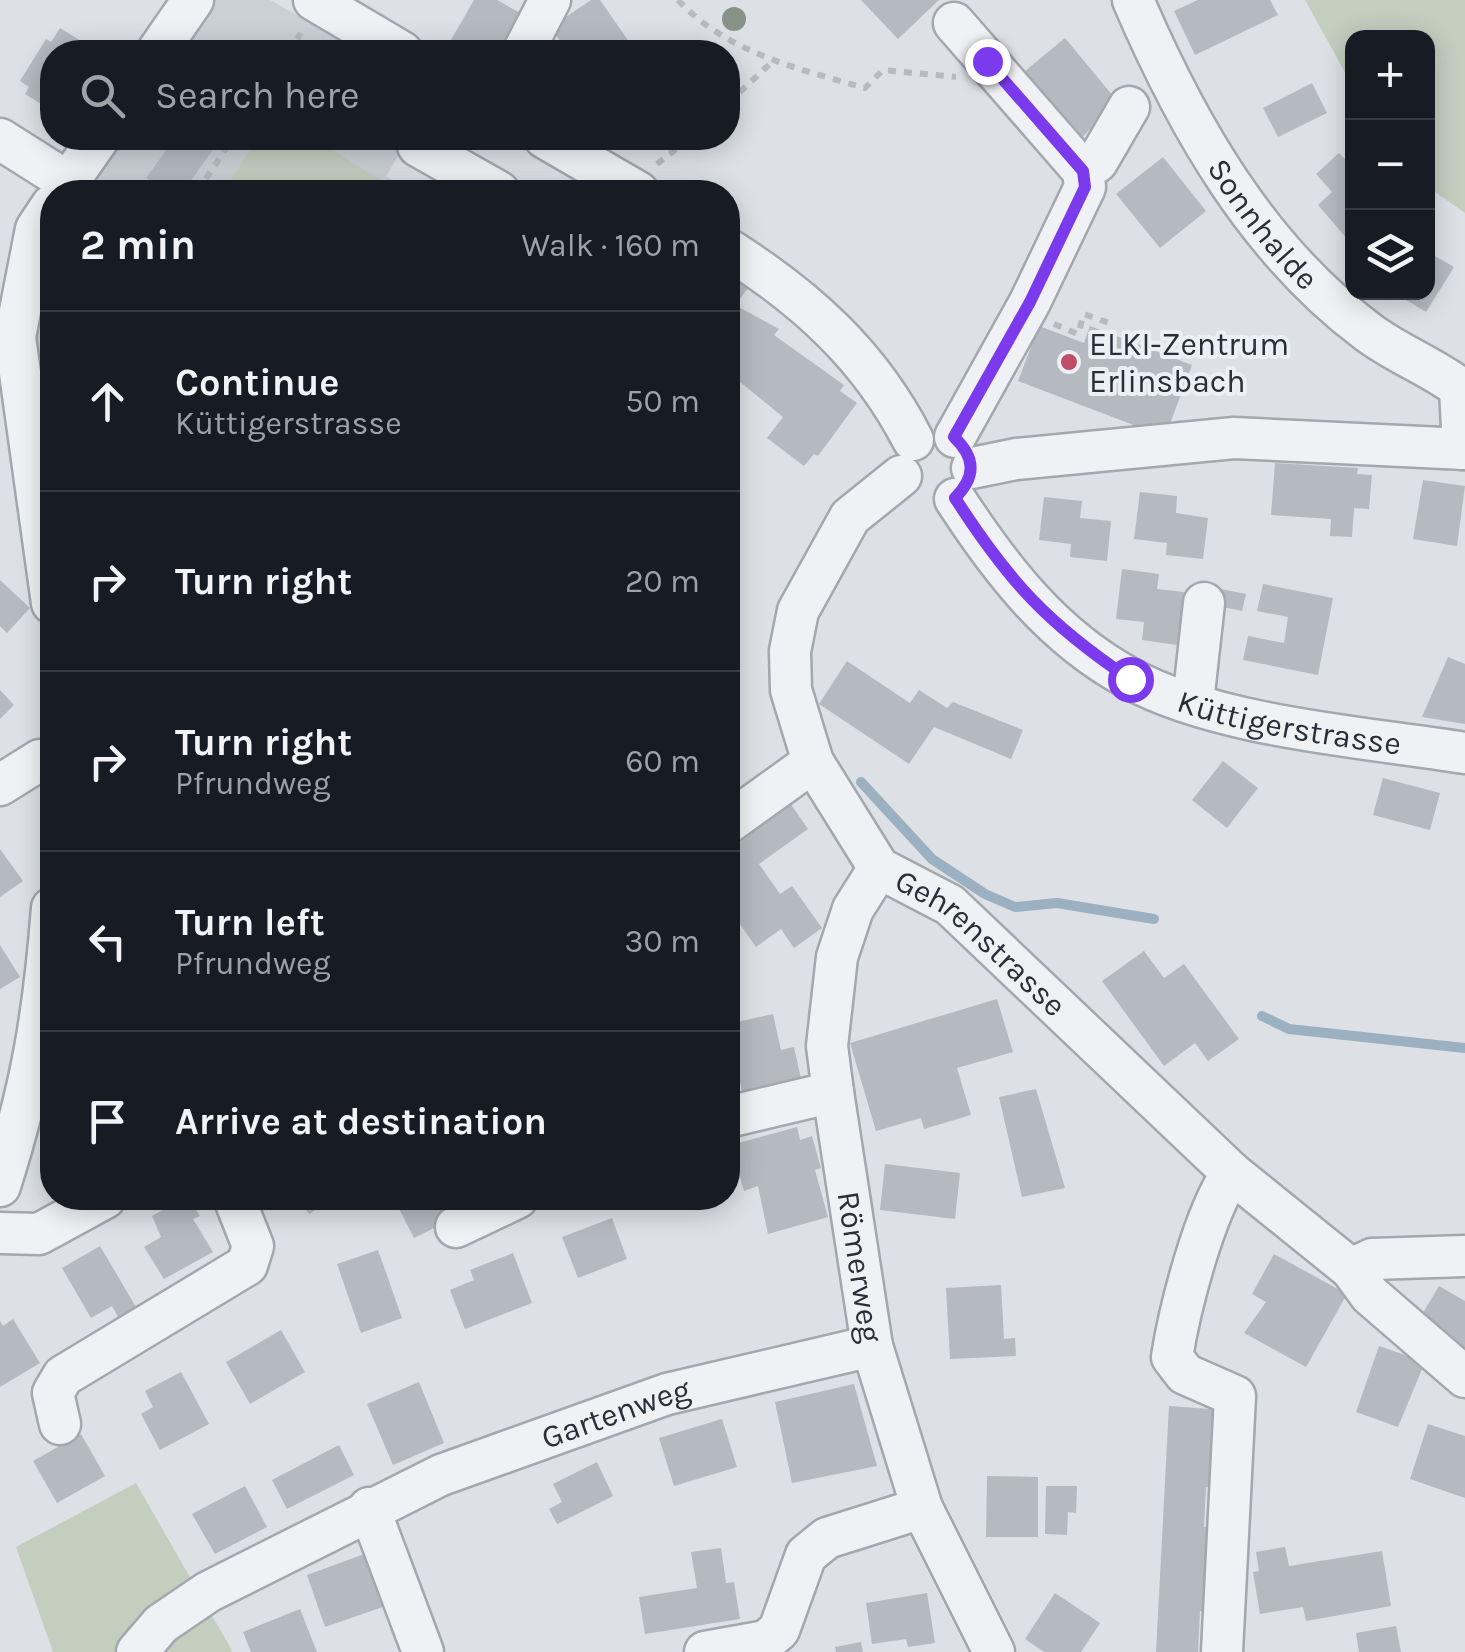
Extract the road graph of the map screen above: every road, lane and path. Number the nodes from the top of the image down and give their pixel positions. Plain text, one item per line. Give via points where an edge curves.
1 (193, 0) edge
2 (314, 0) edge
3 (550, 0) edge
4 (678, 0) edge
5 (1134, 0) edge
6 (970, 32) edge
7 (165, 40) edge
8 (382, 40) edge
9 (529, 40) edge
10 (731, 40) edge
11 (740, 45) edge
12 (772, 62) junction
13 (740, 92) edge
14 (1129, 107) dead end
15 (0, 139) edge
16 (90, 150) edge
17 (224, 150) edge
18 (425, 150) edge
19 (574, 150) edge
20 (677, 150) edge
21 (1083, 171) junction
22 (643, 179) edge
23 (46, 180) edge
24 (69, 180) edge
25 (205, 180) edge
26 (478, 180) edge
27 (40, 223) edge
28 (740, 256) edge
29 (1024, 312) junction
30 (1114, 325) dead end
31 (1464, 449) edge
32 (907, 458) junction
33 (960, 468) junction
34 (40, 509) edge
35 (1204, 603) dead end
36 (1193, 702) junction
37 (1465, 753) edge
38 (40, 762) edge
39 (813, 762) junction
40 (0, 785) edge
41 (740, 815) edge
42 (879, 868) junction
43 (40, 1013) edge
44 (833, 1092) junction
45 (740, 1114) edge
46 (1232, 1173) junction
47 (0, 1186) edge
48 (83, 1210) edge
49 (239, 1210) edge
50 (492, 1210) edge
51 (456, 1227) dead end
52 (0, 1233) edge
53 (1465, 1256) edge
54 (1350, 1269) junction
55 (872, 1346) junction
56 (1465, 1377) edge
57 (60, 1424) dead end
58 (368, 1508) junction
59 (922, 1508) junction
60 (1246, 1553) dead end
61 (137, 1652) edge
62 (423, 1652) edge
63 (706, 1652) edge
64 (994, 1652) edge
65 (1222, 1652) edge
66 (1242, 1652) edge

1 - 7 street
2 - 8 street
3 - 9 street
4 - 10 path via 698,22
5 - 31 street, Sonnhalde via 1171,89 1244,204 1309,284 1372,335 1460,388
6 - 12 path via 966,78 883,70 865,88
6 - 21 street
11 - 12 path
12 - 13 path
14 - 21 street via 1096,162
15 - 23 street
16 - 24 street
17 - 25 path
18 - 26 street
19 - 22 street
20 - 22 path
21 - 29 street via 1085,187
27 - 34 street via 15,336
28 - 32 street via 844,340 892,400
29 - 30 path via 1078,334 1084,314
29 - 33 street
31 - 33 street via 1234,438
32 - 33 street via 932,432
32 - 33 street via 912,494 927,503
32 - 39 street, Gehrenstrasse via 850,517 798,611 791,690
33 - 36 street, Küttigerstrasse via 1027,598 1067,637 1130,679
35 - 36 street
36 - 37 street, Küttigerstrasse via 1264,721
38 - 40 street
39 - 41 street
39 - 42 street, Gehrenstrasse
42 - 44 street, Römerweg via 853,909 837,957 827,1046
42 - 46 street, Gehrenstrasse via 950,905
43 - 47 street via 32,1083
44 - 45 street
44 - 55 street, Römerweg
46 - 54 street, Gehrenstrasse
46 - 65 street via 1220,1190 1172,1357 1185,1374 1235,1396
48 - 52 street via 39,1234
49 - 57 street via 254,1246 247,1265 63,1376 53,1393
50 - 51 street
53 - 54 street via 1372,1260
54 - 56 street, Gehrenstrasse via 1370,1295
55 - 58 street, Gartenweg via 590,1418
55 - 59 street, Römerweg
58 - 61 street, Gartenweg via 183,1607
58 - 62 street
59 - 63 street via 826,1538 806,1555 779,1630 766,1640
59 - 64 street, Römerweg
60 - 66 street

